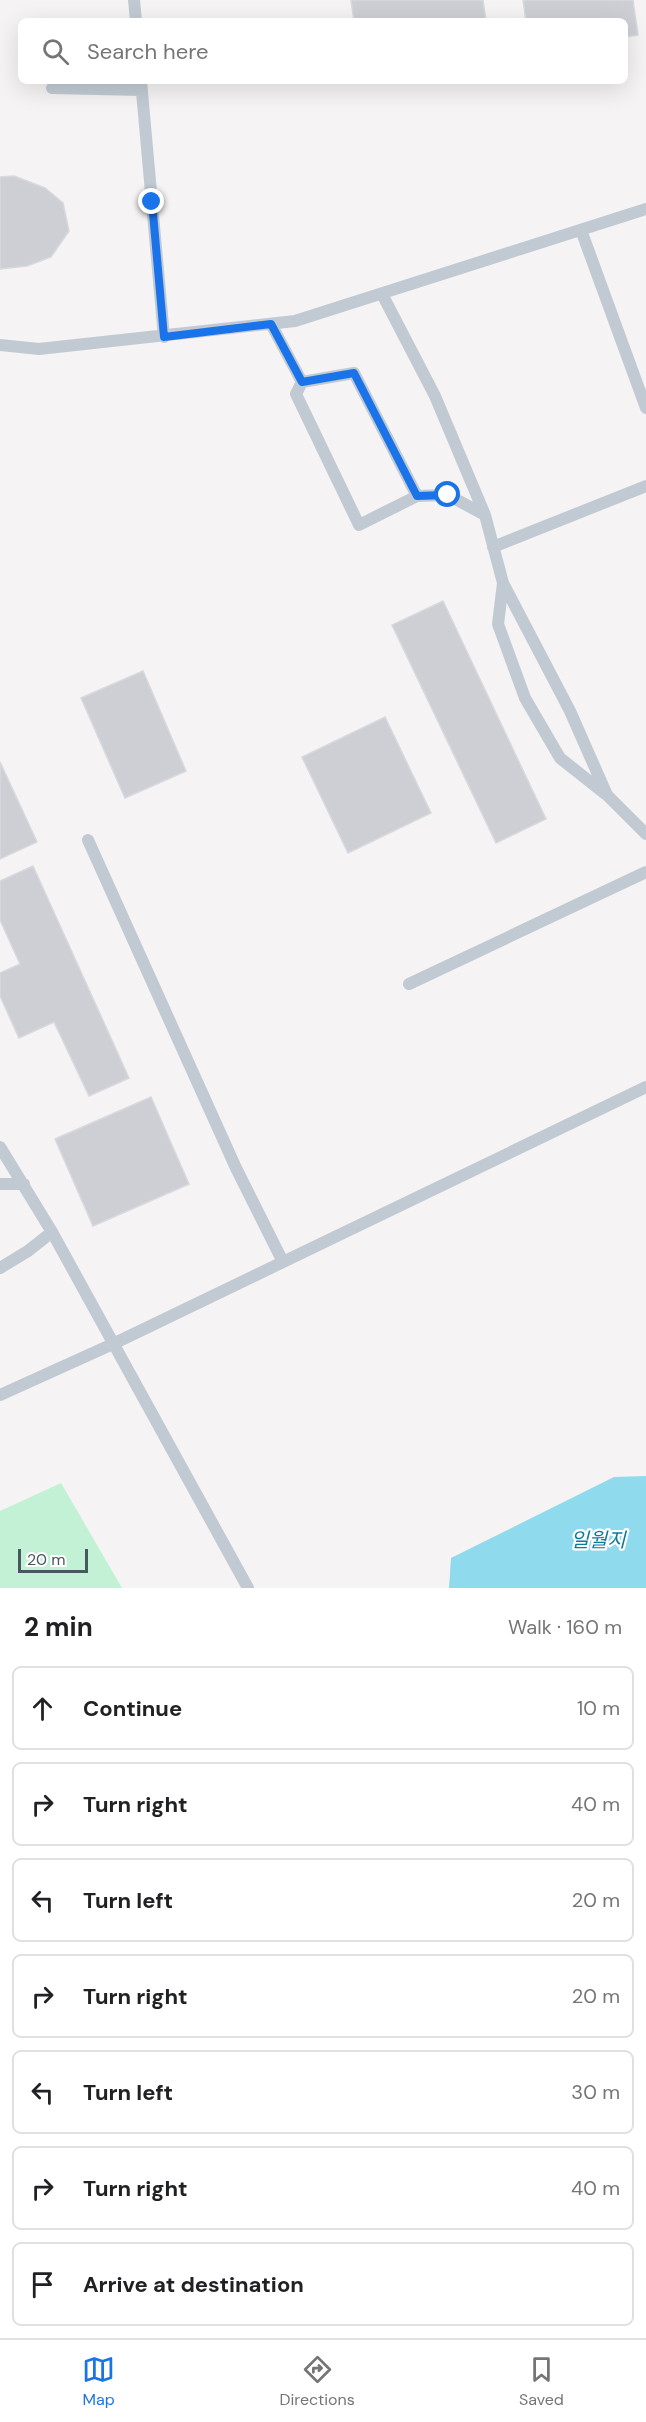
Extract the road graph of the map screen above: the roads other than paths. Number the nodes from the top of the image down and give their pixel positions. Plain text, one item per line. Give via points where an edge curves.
1 (134, 0) edge
2 (136, 18) edge
3 (142, 86) edge
4 (52, 88) dead end
5 (646, 209) edge
6 (581, 230) junction
7 (382, 294) junction
8 (271, 324) junction
9 (164, 337) junction
10 (0, 345) edge
11 (302, 382) junction
12 (646, 408) edge
13 (646, 486) edge
14 (417, 496) junction
15 (485, 515) junction
16 (493, 547) junction
17 (503, 583) junction
18 (608, 796) junction
19 (646, 834) edge
20 (88, 840) dead end
21 (646, 872) edge
22 (409, 984) dead end
23 (646, 1087) edge
24 (0, 1147) edge
25 (0, 1184) edge
26 (24, 1184) junction
27 (52, 1232) junction
28 (283, 1262) junction
29 (0, 1268) edge
30 (115, 1343) junction
31 (0, 1395) edge
32 (248, 1588) edge

1 - 2 lane
3 - 4 lane
3 - 9 lane
5 - 6 lane
6 - 7 lane
6 - 12 lane
7 - 8 lane via 295,321
7 - 15 lane via 435,396
8 - 9 lane
8 - 11 lane
9 - 10 lane via 39,349
11 - 14 lane via 354,373
11 - 14 lane via 296,394 359,525
13 - 16 lane
14 - 15 lane via 448,495
15 - 16 lane
16 - 17 lane
17 - 18 lane via 570,711
17 - 18 lane via 498,624 525,698 560,758
18 - 19 lane
20 - 28 lane via 236,1168
21 - 22 lane
23 - 28 lane
24 - 26 lane
25 - 26 lane
26 - 27 lane
27 - 29 lane
27 - 30 lane
28 - 30 lane
30 - 31 lane
30 - 32 lane

